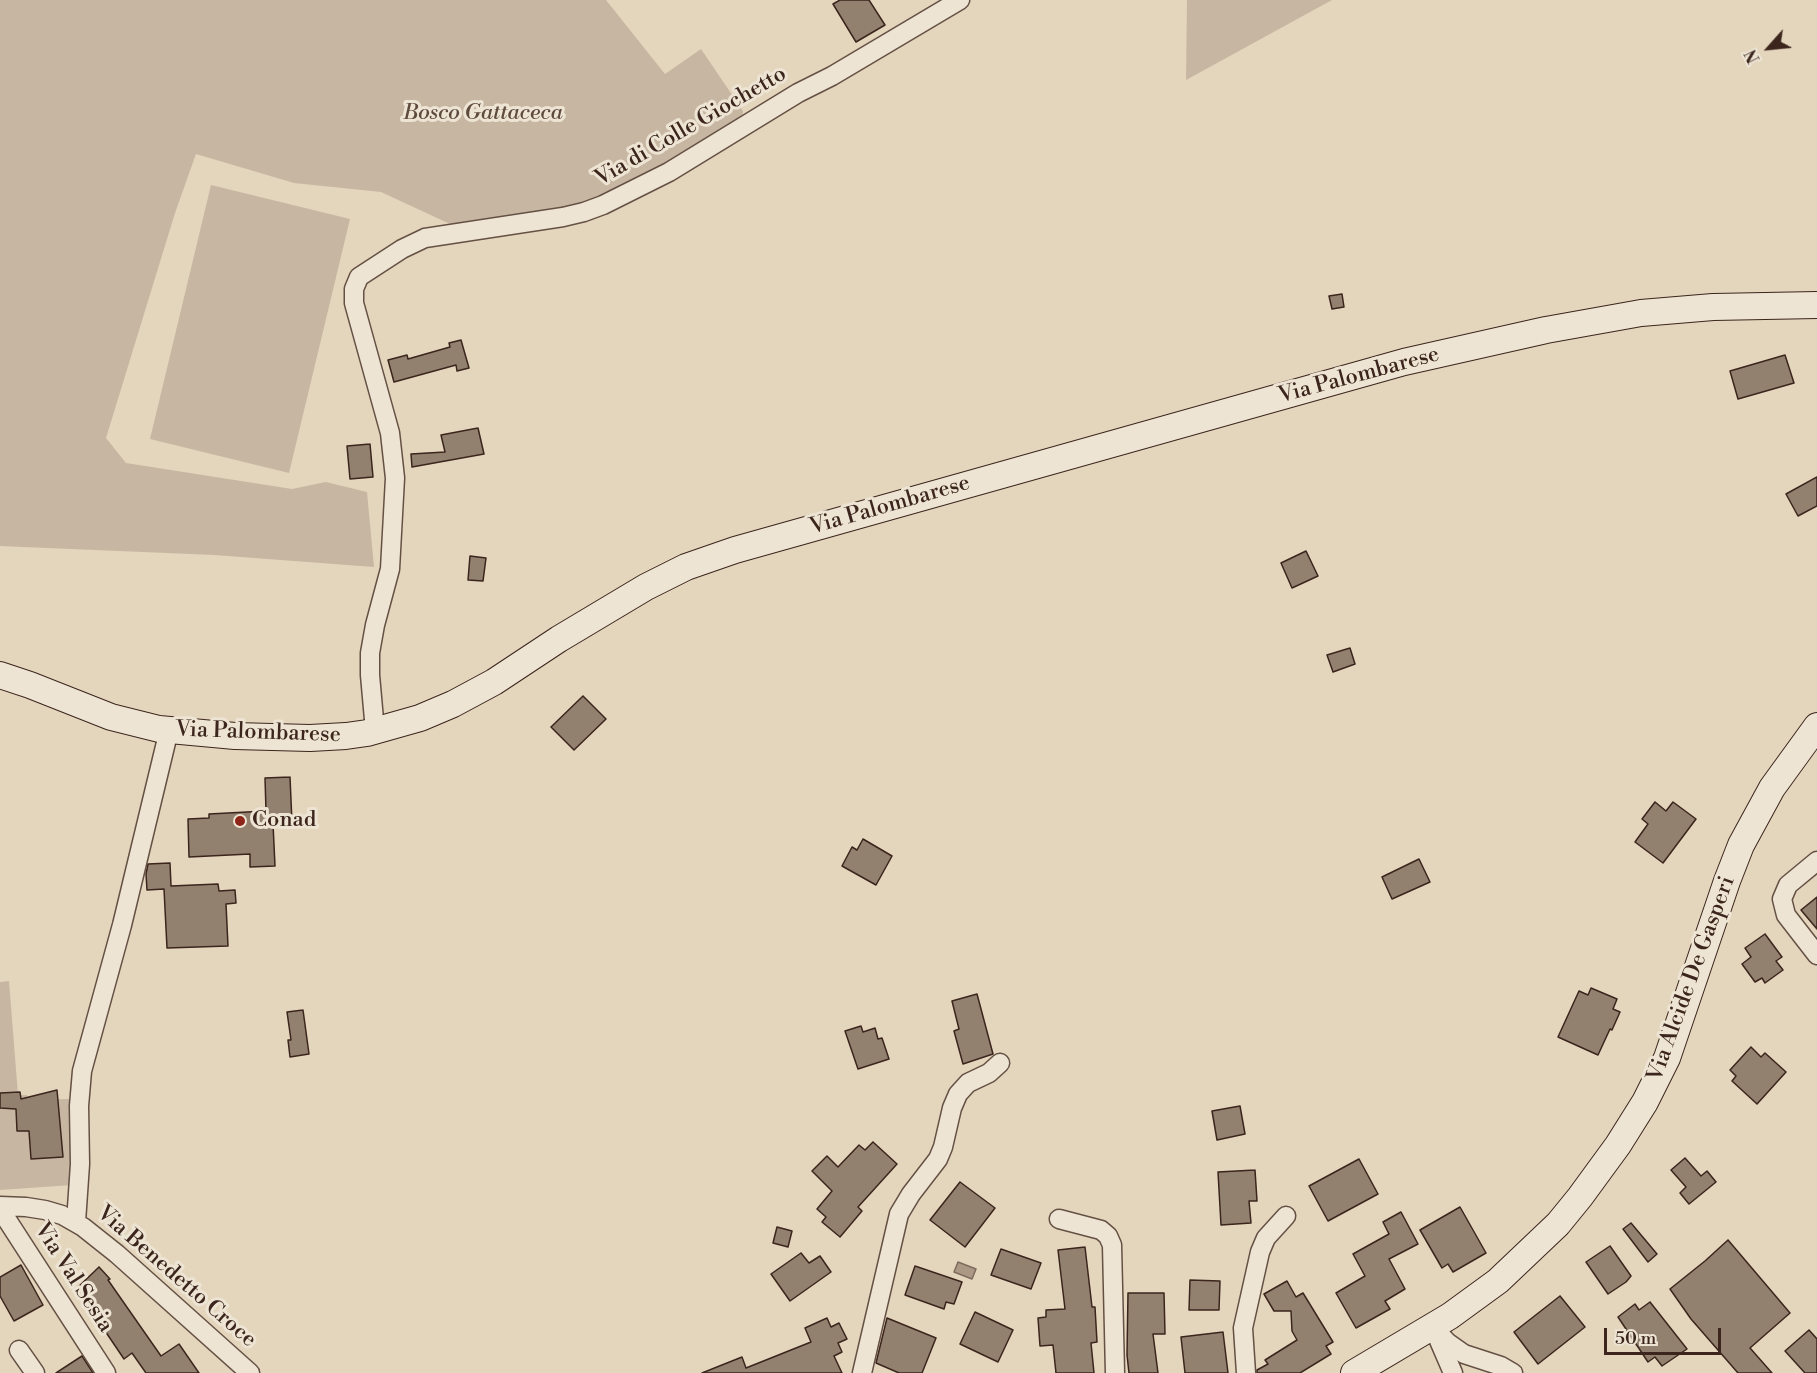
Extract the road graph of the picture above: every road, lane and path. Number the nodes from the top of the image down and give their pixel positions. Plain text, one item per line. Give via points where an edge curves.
1 (960, 0) edge
2 (1817, 305) edge
3 (0, 675) edge
4 (1817, 726) edge
5 (169, 730) junction
6 (375, 731) junction
7 (1817, 861) edge
8 (1817, 955) edge
9 (1000, 1062) dead end
10 (0, 1208) edge
11 (1286, 1216) dead end
12 (1059, 1219) dead end
13 (76, 1222) junction
14 (1432, 1326) junction
15 (19, 1350) dead end
16 (35, 1373) edge
17 (106, 1373) edge
18 (250, 1373) edge
19 (862, 1373) edge
20 (1115, 1373) edge
21 (1246, 1373) edge
22 (1354, 1373) edge
23 (1453, 1373) edge
24 (1514, 1373) edge

1 - 6 street, Via di Colle Giochetto via 676,168 594,209 425,238 359,277 354,307 390,433 395,478 390,569 370,652
2 - 6 main road, Via Palombarese via 1641,313 1404,362 727,552 646,586 453,704
3 - 5 main road, Via Palombarese via 111,717
4 - 14 main road, Via Alcide De Gasperi via 1772,788 1742,845 1667,1058 1633,1122 1558,1224 1498,1281
5 - 6 main road, Via Palombarese via 322,738
5 - 13 street via 82,1071
7 - 8 street via 1788,885 1782,899 1786,915
9 - 19 street via 958,1094 938,1159 899,1214
10 - 13 street, Via Benedetto Croce via 45,1210
10 - 17 street, Via Val Sesia
11 - 21 street via 1266,1238 1260,1252 1243,1328
12 - 20 street via 1101,1230 1112,1245
13 - 18 street, Via Benedetto Croce
14 - 22 main road, Via Alcide De Gasperi
14 - 23 street
14 - 24 street via 1464,1354
15 - 16 street

